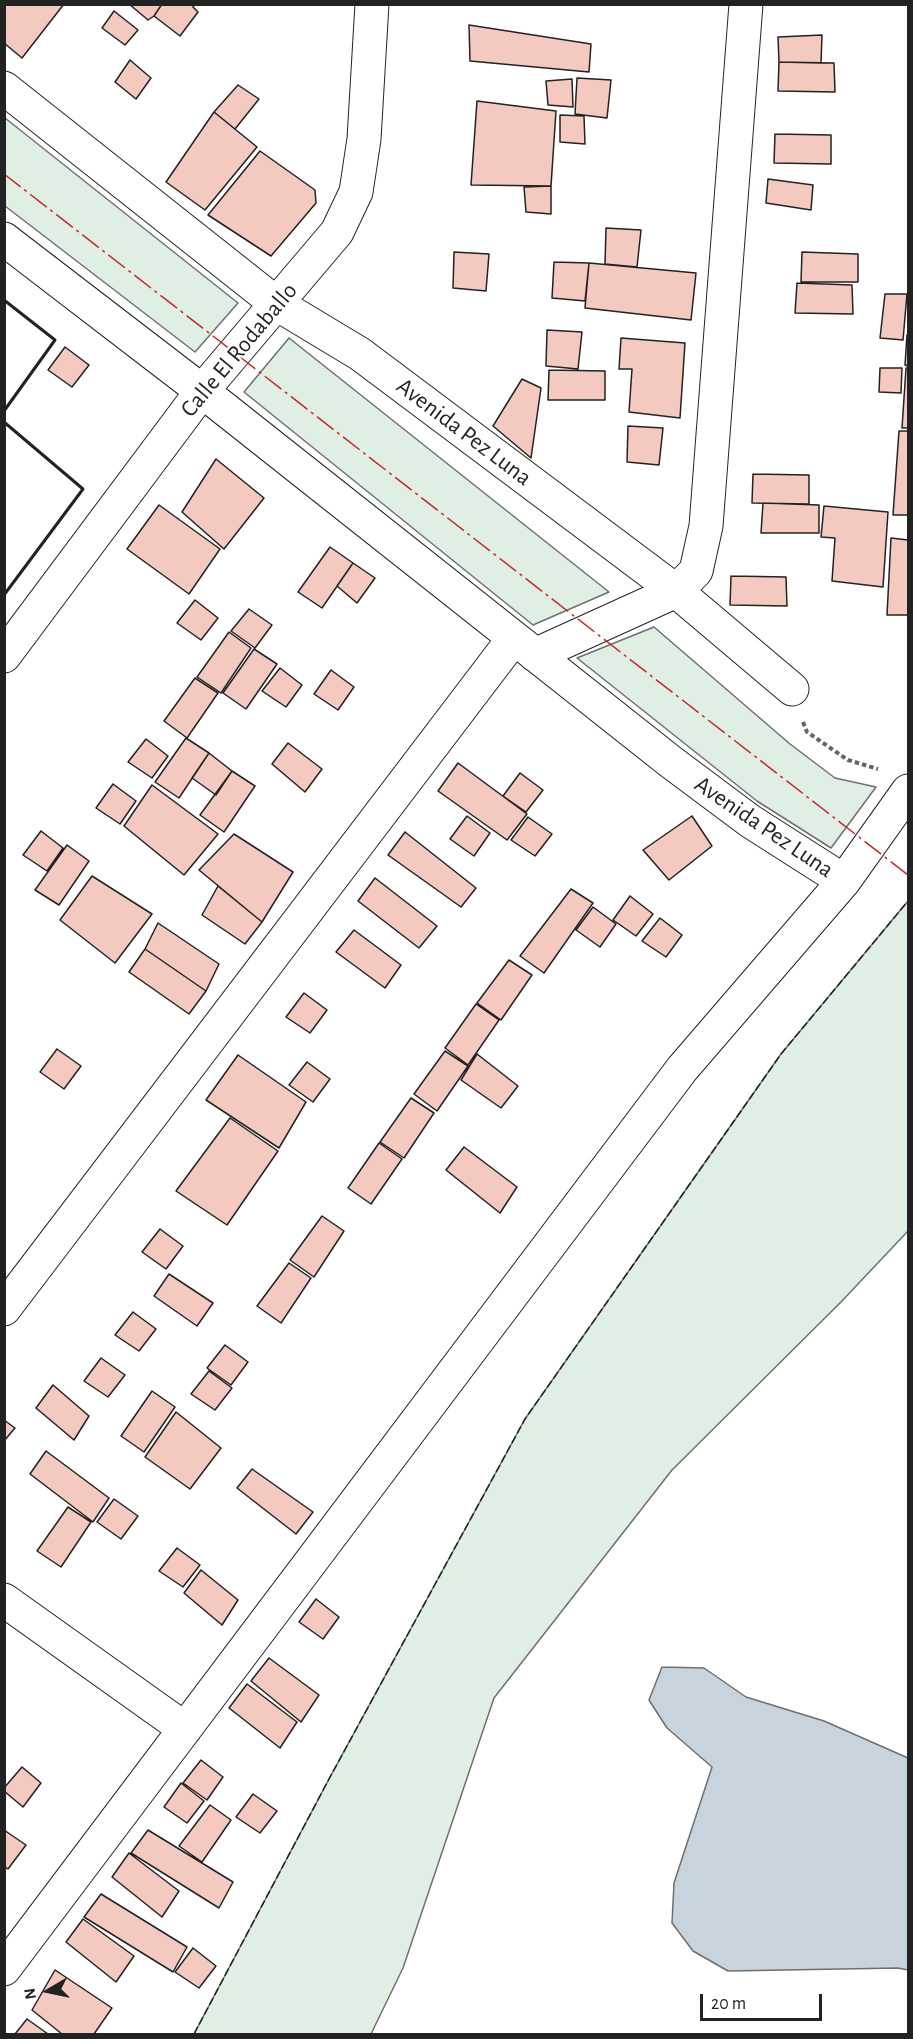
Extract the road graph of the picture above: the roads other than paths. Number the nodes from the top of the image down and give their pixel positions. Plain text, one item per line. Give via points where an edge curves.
1 (372, 4) edge
2 (746, 4) edge
3 (4, 88) edge
4 (4, 239) edge
5 (278, 304) junction
6 (202, 391) junction
7 (676, 591) junction
8 (524, 646) junction
9 (4, 656) edge
10 (792, 689) road end
11 (909, 791) edge
12 (844, 881) junction
13 (4, 1309) edge
14 (4, 1600) edge
15 (185, 1729) junction
16 (4, 1969) edge

1 - 5 street, Calle El Rodaballo via 364,139 356,192 337,232
2 - 7 street via 706,526 696,571
3 - 5 street, Avenida Pez Luna
4 - 6 street, Avenida Pez Luna
5 - 6 street, Calle El Rodaballo
5 - 7 street, Avenida Pez Luna via 360,354
6 - 8 street, Avenida Pez Luna
6 - 9 street, Calle El Rodaballo
7 - 8 street
7 - 10 street, Avenida Pez Luna
8 - 12 street, Avenida Pez Luna via 750,821
8 - 13 street
11 - 12 street
12 - 15 street via 682,1069
14 - 15 street
15 - 16 street

